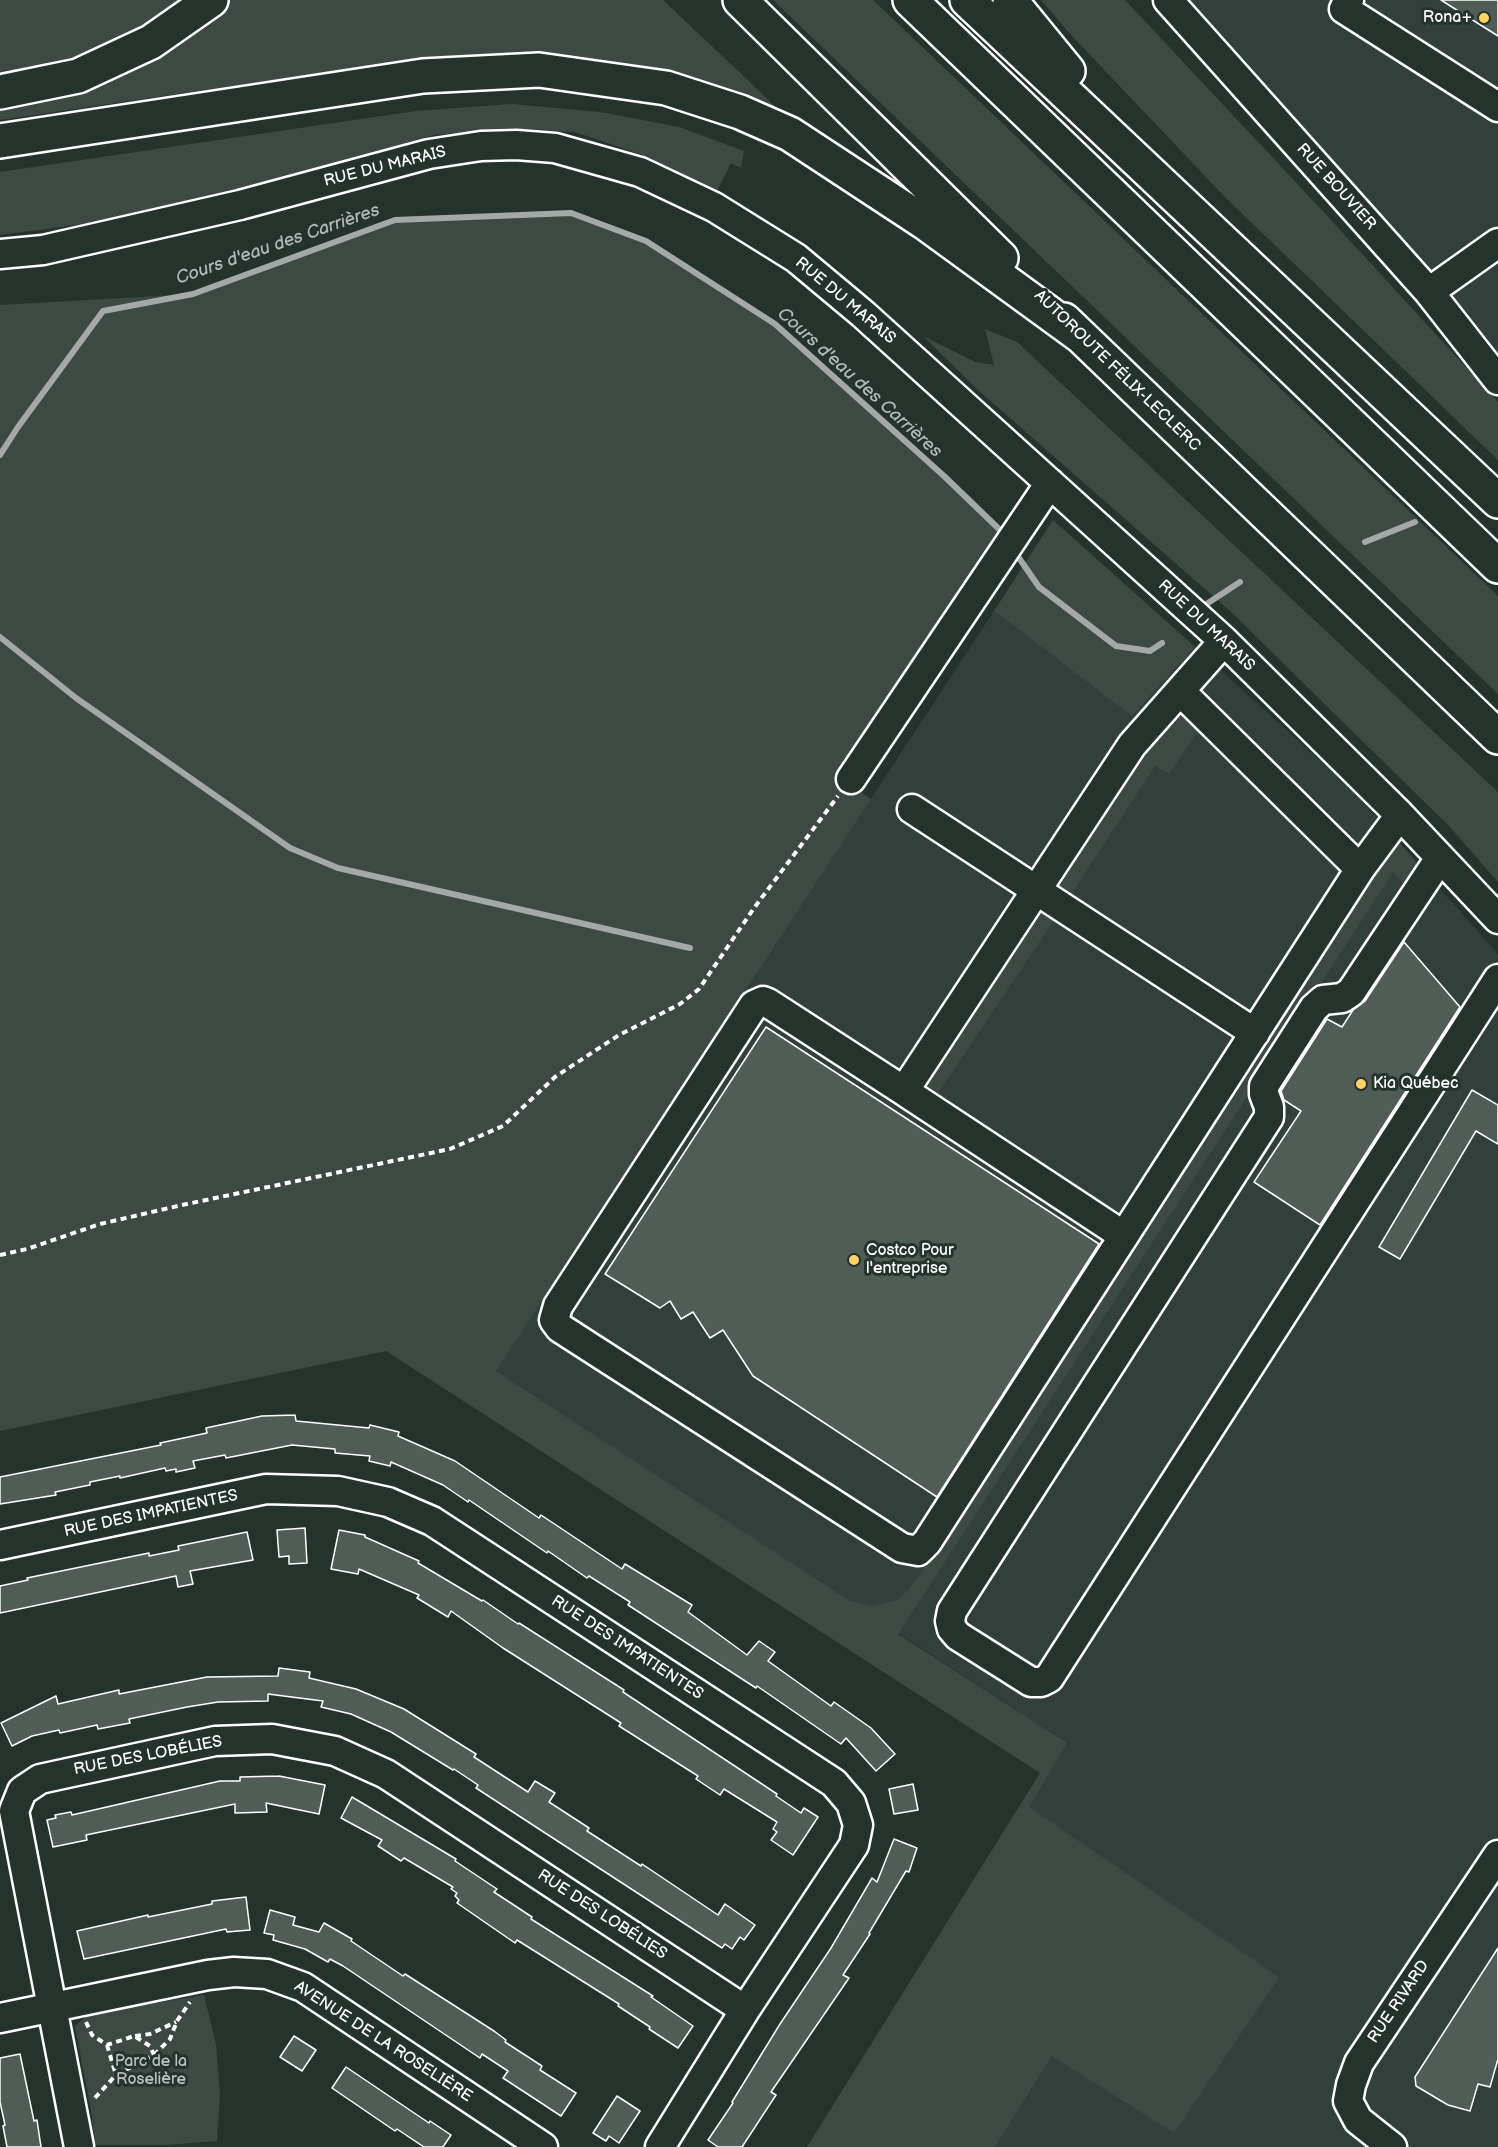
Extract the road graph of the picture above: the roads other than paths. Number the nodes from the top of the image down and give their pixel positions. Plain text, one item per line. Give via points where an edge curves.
1 (211, 0) edge
2 (909, 0) edge
3 (968, 0) edge
4 (1010, 0) edge
5 (1168, 0) edge
6 (1349, 0) edge
7 (743, 2) edge
8 (0, 92) edge
9 (1498, 107) edge
10 (0, 141) edge
11 (1152, 175) junction
12 (1498, 243) edge
13 (0, 254) edge
14 (1430, 292) junction
15 (1079, 335) junction
16 (1495, 367) edge
17 (1050, 483) junction
18 (1498, 501) edge
19 (1498, 566) edge
20 (1224, 641) junction
21 (1180, 691) junction
22 (1498, 737) edge
23 (851, 779) road end
24 (912, 809) dead end
25 (1400, 815) junction
26 (1440, 858) junction
27 (1360, 869) junction
28 (1036, 891) junction
29 (1498, 919) edge
30 (1498, 979) edge
31 (1255, 1033) junction
32 (904, 1090) junction
33 (1124, 1236) junction
34 (0, 1545) edge
35 (1498, 1855) edge
36 (52, 2008) junction
37 (746, 2010) junction
38 (0, 2018) edge
39 (79, 2147) edge
40 (543, 2147) edge
41 (660, 2147) edge
42 (1392, 2147) edge

1 - 8 highway via 151,42 78,76
2 - 19 highway
3 - 11 highway
4 - 11 highway
5 - 14 street, RUE BOUVIER
6 - 9 street via 1344,9
7 - 15 highway, AUTOROUTE FÉLIX-LECLERC
10 - 15 highway via 423,76 539,70 666,88 740,112 790,134 924,222
11 - 18 highway
12 - 14 street
13 - 17 street, RUE DU MARAIS via 43,250 240,205 429,154 482,146 555,148 640,171 714,207 796,258
14 - 16 street, RUE BOUVIER
15 - 22 highway, AUTOROUTE FÉLIX-LECLERC
17 - 20 street, RUE DU MARAIS
17 - 23 street
20 - 21 street
20 - 25 street, RUE DU MARAIS
21 - 27 street
21 - 28 street via 1132,745
24 - 28 street
25 - 26 street, RUE DU MARAIS
25 - 27 street
26 - 29 street, RUE DU MARAIS
26 - 30 street via 1351,992 1342,998 1323,1000 1314,1008 1264,1086 1269,1117 952,1611 950,1621 958,1636 1030,1682 1049,1678
27 - 31 street
28 - 31 street
28 - 32 street
31 - 33 street
32 - 33 street
32 - 33 street via 768,1003 754,1005 558,1306 556,1325 902,1548 918,1551
34 - 37 street, RUE DES IMPATIENTES via 266,1490 338,1491 388,1502 432,1521 834,1784 851,1803 858,1825 854,1845
35 - 42 street, RUE RIVARD via 1359,2062 1348,2102 1358,2120
36 - 37 street, RUE DES LOBÉLIES via 14,1811 22,1791 40,1779 215,1741 272,1739 335,1751 387,1774
36 - 38 street, AVENUE DE LA ROSELIÈRE
36 - 39 street, RUE DES LOBÉLIES
36 - 40 street, AVENUE DE LA ROSELIÈRE via 208,1975 267,1974 303,1987
37 - 41 street, RUE DES IMPATIENTES

